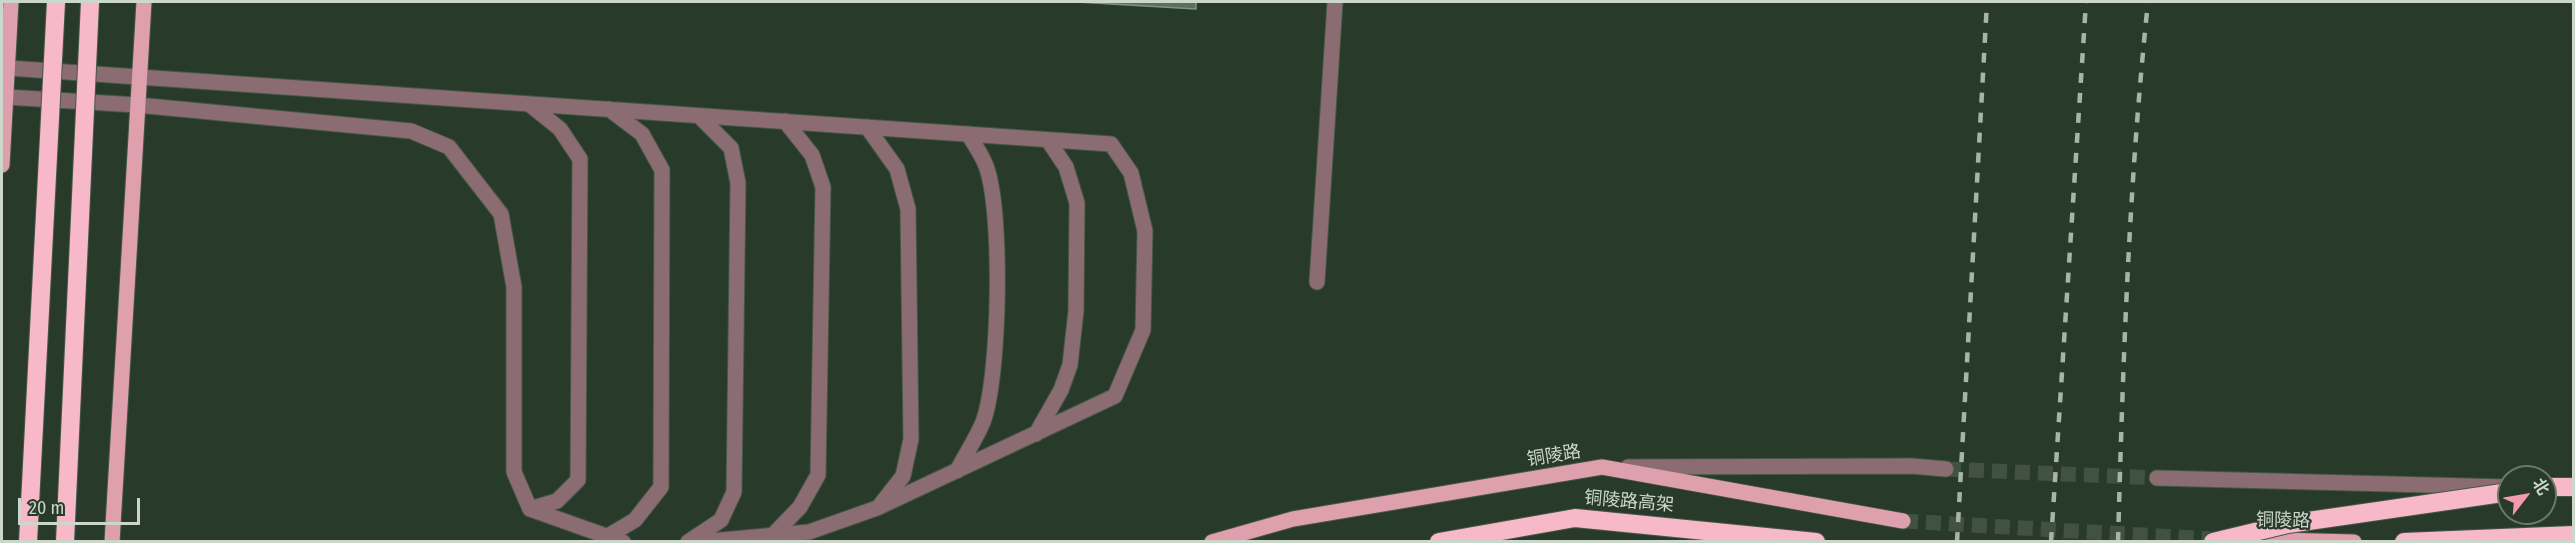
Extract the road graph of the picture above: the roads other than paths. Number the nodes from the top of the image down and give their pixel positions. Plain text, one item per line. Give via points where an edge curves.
1 (11, 2) edge
2 (56, 2) edge
3 (90, 2) edge
4 (144, 2) edge
5 (1335, 2) edge
6 (8, 68) junction
7 (138, 77) junction
8 (6, 97) junction
9 (528, 104) junction
10 (137, 105) junction
11 (609, 109) junction
12 (699, 116) junction
13 (785, 122) junction
14 (867, 127) junction
15 (968, 134) junction
16 (1048, 140) junction
17 (2, 165) edge
18 (1317, 282) dead end
19 (1036, 434) junction
20 (1602, 467) junction
21 (1946, 469) tunnel mouth
22 (957, 471) junction
23 (2157, 478) tunnel mouth
24 (2497, 487) edge
25 (2557, 488) edge
26 (2574, 488) edge
27 (2497, 494) edge
28 (877, 508) junction
29 (530, 509) junction
30 (1903, 521) tunnel mouth
31 (773, 535) junction
32 (2574, 535) edge
33 (608, 536) junction
34 (2212, 540) edge
35 (28, 542) edge
36 (65, 542) edge
37 (112, 542) edge
38 (623, 542) edge
39 (688, 542) edge
40 (700, 542) edge
41 (1212, 542) edge
42 (1439, 542) edge
43 (1816, 542) edge
44 (2354, 542) edge
45 (2404, 542) edge

1 - 6 main road
2 - 35 highway, bridge
3 - 36 highway, bridge
4 - 7 main road
5 - 18 street
6 - 7 street
6 - 8 main road
7 - 9 street
7 - 10 main road
8 - 10 street
8 - 17 main road
9 - 11 street
9 - 29 street via 560,129 580,159 579,480 556,501
10 - 29 street via 411,131 449,147 501,214 514,287 514,471
10 - 37 main road
11 - 12 street
11 - 33 street via 642,134 662,170 661,487 635,520
12 - 13 street
12 - 39 street via 731,148 738,183 734,492 721,520
13 - 14 street
13 - 31 street via 812,155 823,187 818,475 800,507
14 - 15 street
14 - 28 street via 897,169 909,209 911,439 903,476
15 - 16 street
15 - 22 street via 986,165 995,202 993,371 983,421
16 - 19 street via 1066,167 1077,203 1076,311 1070,365
16 - 19 street via 1112,144 1131,173 1145,231 1143,330 1115,396
19 - 22 street
20 - 21 street
20 - 30 main road, 铜陵路
20 - 41 main road, 铜陵路 via 1293,519
22 - 28 street
23 - 24 street
25 - 26 highway
27 - 34 highway, bridge via 2288,524
28 - 31 street via 809,532
29 - 33 street
31 - 40 street
32 - 45 highway
33 - 38 street
34 - 44 main road, 铜陵路
42 - 43 highway, 铜陵路高架 via 1575,518

